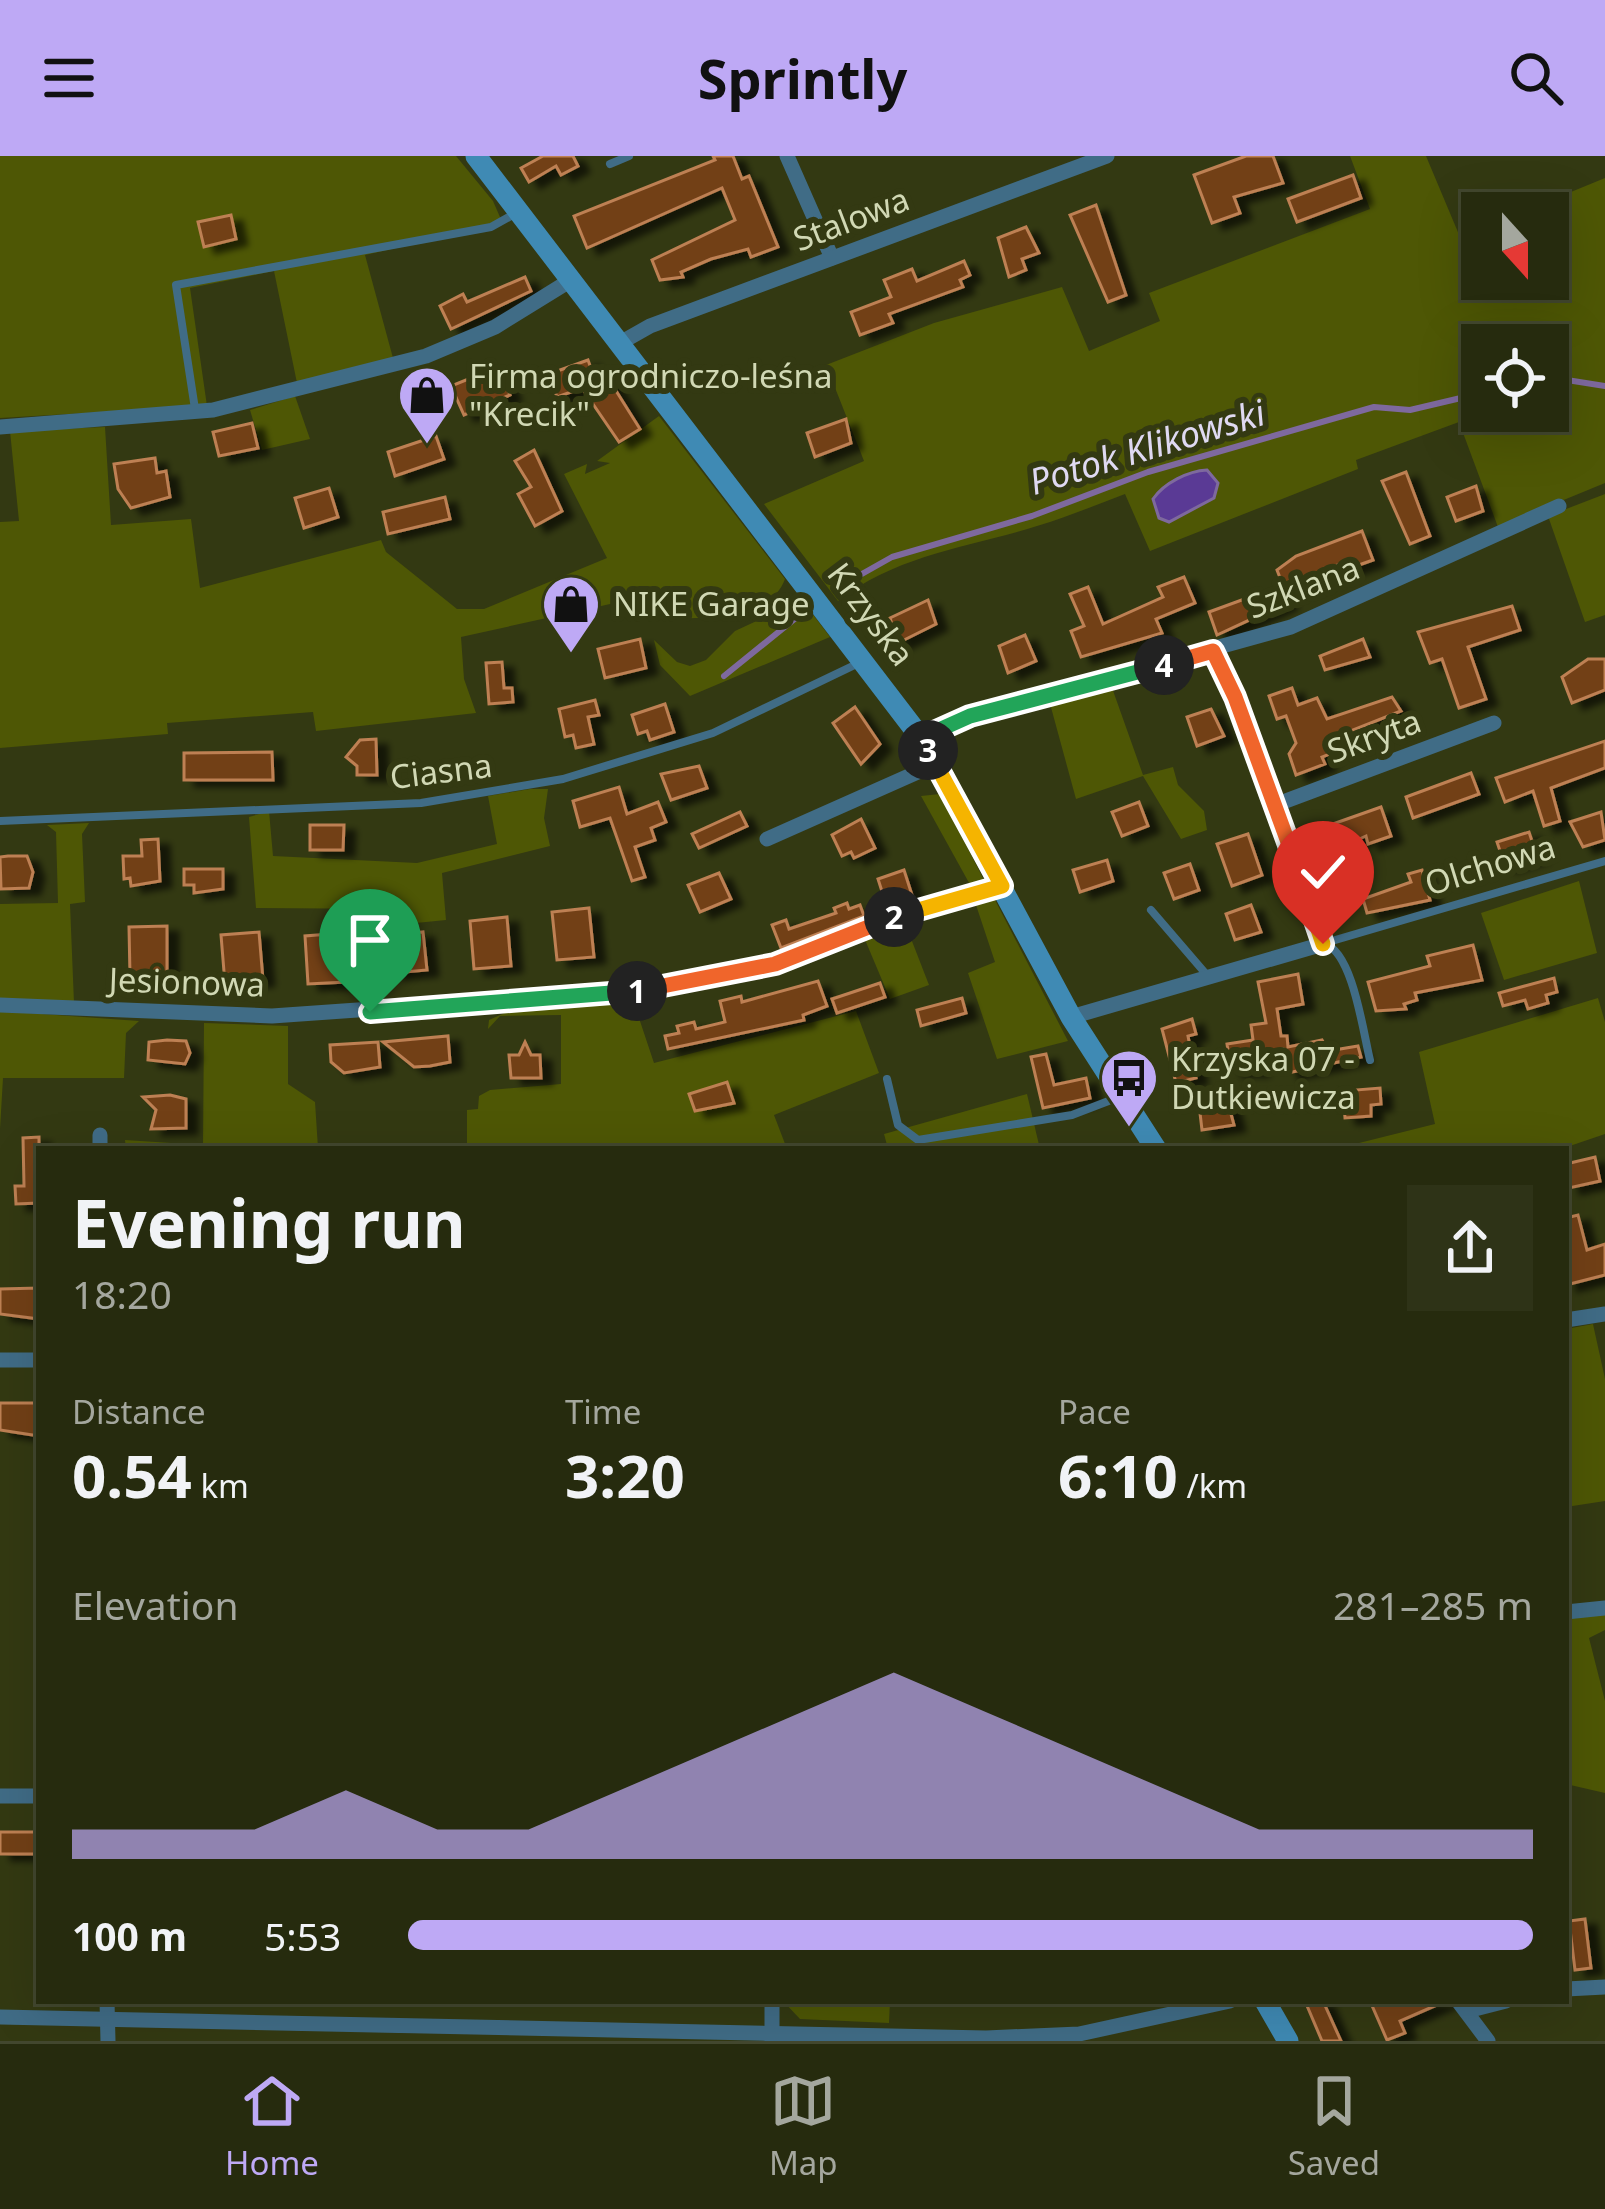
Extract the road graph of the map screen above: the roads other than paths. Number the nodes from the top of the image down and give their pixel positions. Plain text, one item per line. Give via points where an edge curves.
1 (476, 156) edge
2 (628, 156) edge
3 (788, 156) edge
4 (1107, 156) edge
5 (610, 164) dead end
6 (519, 211) junction
7 (832, 258) junction
8 (572, 280) junction
9 (620, 343) junction
10 (196, 413) junction
11 (0, 427) edge
12 (1558, 506) dead end
13 (1213, 651) junction
14 (865, 660) junction
15 (1494, 723) dead end
16 (921, 738) junction
17 (937, 764) junction
18 (1275, 805) junction
19 (0, 821) edge
20 (767, 838) dead end
21 (1605, 861) edge
22 (1002, 886) junction
23 (1151, 910) dead end
24 (1323, 944) junction
25 (1205, 974) junction
26 (0, 1005) edge
27 (1071, 1017) junction
28 (1370, 1060) dead end
29 (887, 1078) dead end
30 (1120, 1096) junction
31 (1154, 1146) edge
32 (1605, 1313) edge
33 (1569, 1320) edge
34 (0, 1360) edge
35 (36, 1360) edge
36 (1605, 1608) edge
37 (1569, 1612) edge
38 (0, 1796) edge
39 (36, 1796) edge
40 (1605, 1987) edge
41 (1569, 1989) edge
42 (772, 2004) edge
43 (1216, 2004) edge
44 (1267, 2004) edge
45 (1462, 2006) edge
46 (108, 2009) edge
47 (0, 2017) edge
48 (772, 2037) edge
49 (108, 2041) edge
50 (1288, 2041) edge
51 (1488, 2041) edge

1 - 6 street, Krzyska
2 - 5 lane
3 - 7 street
4 - 7 street, Stalowa
6 - 8 street, Krzyska
6 - 10 lane via 491,227 176,285
7 - 9 street, Stalowa
8 - 9 street, Krzyska
8 - 10 street via 460,345
9 - 14 street, Krzyska
10 - 11 street
12 - 13 street, Szklana via 1312,618
13 - 16 street, Szklana via 970,716
13 - 18 street
14 - 16 street, Krzyska
14 - 19 lane, Ciasna via 713,733 563,778 422,803
15 - 18 street, Skryta
16 - 17 street, Krzyska
17 - 20 street
17 - 22 street, Krzyska
18 - 24 street
21 - 24 lane, Olchowa
22 - 26 street, Jesionowa via 775,964 671,988 272,1016
22 - 27 street, Krzyska
23 - 25 lane
24 - 25 street, Olchowa
24 - 28 lane via 1346,962
25 - 27 street, Olchowa
27 - 30 street, Krzyska
29 - 30 lane via 898,1125 918,1140 1072,1114
30 - 31 street, Krzyska
32 - 33 street
34 - 35 street
36 - 37 street
38 - 39 street
40 - 41 street
42 - 48 street
43 - 48 street via 1079,2034
44 - 50 street
45 - 51 street
46 - 47 street
46 - 48 street
46 - 49 street

